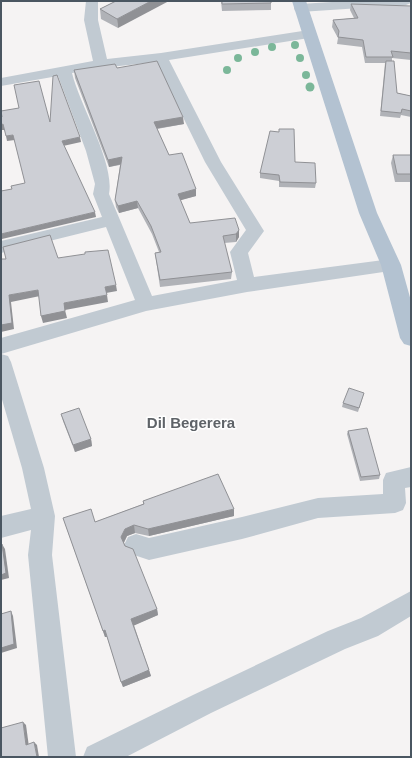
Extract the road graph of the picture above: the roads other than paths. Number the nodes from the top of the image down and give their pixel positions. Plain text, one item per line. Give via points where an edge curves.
1 (92, 1) edge
2 (406, 1) edge
3 (300, 5) edge
4 (309, 34) junction
5 (161, 57) junction
6 (101, 64) junction
7 (64, 71) junction
8 (1, 82) edge
9 (112, 220) junction
10 (1, 247) edge
11 (391, 265) junction
12 (247, 285) junction
13 (146, 304) junction
14 (411, 338) edge
15 (1, 346) edge
16 (1, 362) edge
17 (411, 477) edge
18 (44, 516) junction
19 (1, 527) edge
20 (136, 545) dead end
21 (411, 603) edge
22 (62, 757) edge
23 (97, 757) edge

1 - 6 street via 91,20
2 - 3 street
3 - 4 main road
4 - 5 street
4 - 11 main road via 368,213
5 - 6 street
5 - 12 street via 214,162 256,231 239,252
6 - 7 street
7 - 8 street
7 - 9 street via 94,151 103,184 101,194
9 - 10 street
9 - 13 street
11 - 12 street
11 - 14 main road
12 - 13 street
13 - 15 street
16 - 18 street via 33,468
17 - 20 street via 394,480 395,502 318,508 149,549
18 - 19 street
18 - 22 street via 40,555
21 - 23 street via 369,626 237,687

